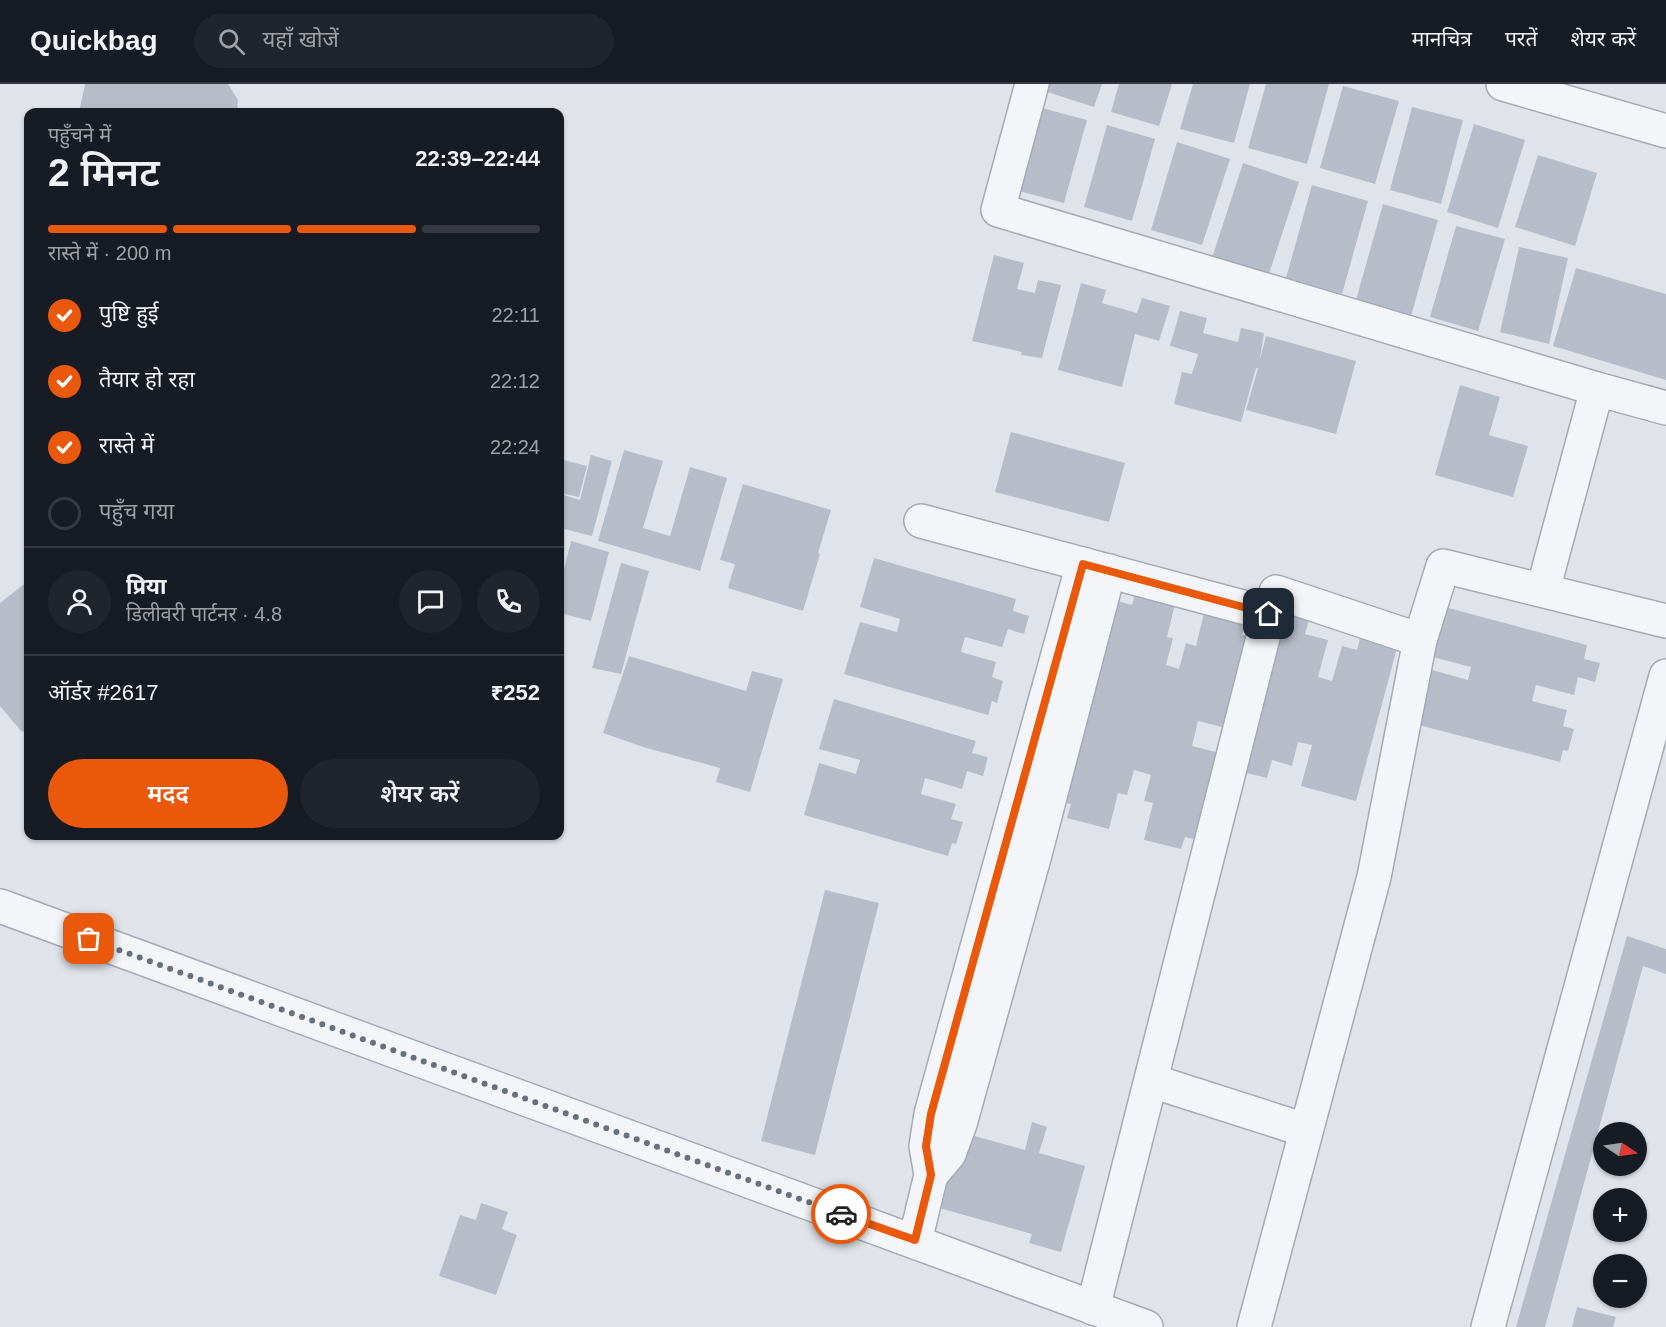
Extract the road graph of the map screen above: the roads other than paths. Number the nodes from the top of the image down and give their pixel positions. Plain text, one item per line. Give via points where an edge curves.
1 (1032, 84) edge
2 (1503, 84) edge
3 (1666, 131) edge
4 (1597, 389) junction
5 (1666, 408) edge
6 (921, 521) dead end
7 (1096, 567) junction
8 (1543, 590) junction
9 (1269, 614) junction
10 (1666, 621) edge
11 (1420, 640) junction
12 (1666, 676) edge
13 (0, 906) edge
14 (1152, 1081) junction
15 (1305, 1130) junction
16 (915, 1240) junction
17 (1093, 1308) junction
18 (1146, 1327) edge
19 (1254, 1327) edge
20 (1488, 1327) edge

1 - 4 street via 998,210
2 - 3 street
4 - 5 street
4 - 8 street
6 - 7 street
7 - 9 street
7 - 16 street via 931,1114 926,1146 931,1175
8 - 10 street
8 - 11 street via 1443,567
9 - 11 street via 1276,592
9 - 14 street
11 - 15 street via 1374,877
12 - 20 street
13 - 16 street
14 - 15 street
14 - 17 street
15 - 19 street
16 - 17 street
17 - 18 street

